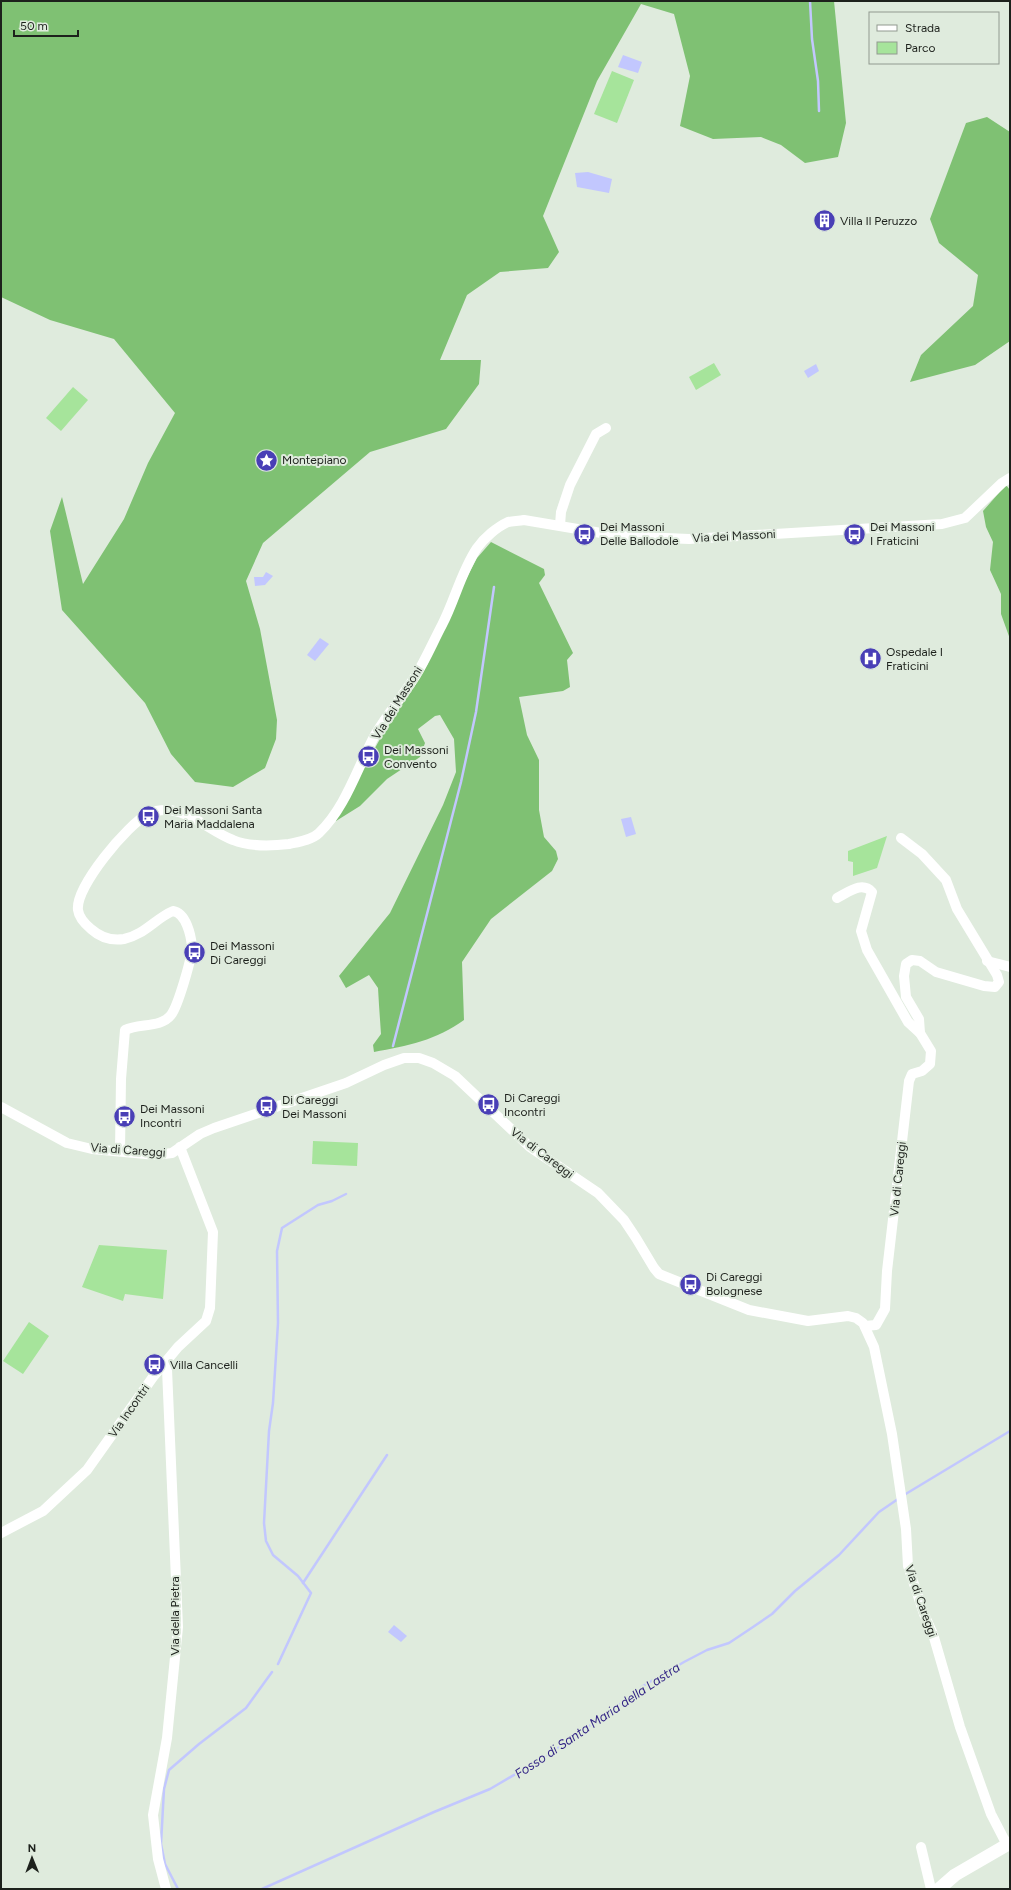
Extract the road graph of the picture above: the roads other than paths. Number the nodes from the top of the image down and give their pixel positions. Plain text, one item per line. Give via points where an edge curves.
1 (606, 428) dead end
2 (1010, 478) edge
3 (560, 525) junction
4 (901, 838) dead end
5 (837, 898) dead end
6 (987, 961) junction
7 (1010, 967) edge
8 (920, 1033) junction
9 (2, 1111) edge
10 (180, 1147) junction
11 (120, 1151) junction
12 (864, 1326) junction
13 (163, 1366) junction
14 (1, 1533) edge
15 (1008, 1844) edge
16 (921, 1847) dead end
17 (166, 1889) edge
18 (931, 1889) edge
19 (939, 1889) edge

1 - 3 street via 596,434 570,485 561,512
2 - 3 street, Via dei Massoni via 965,518 942,524 689,539 619,536
3 - 11 street, Via dei Massoni via 524,520 508,522 478,547 458,583 444,620 416,675 376,735 345,797 317,835 287,844 256,845 233,840 181,812 158,811 145,816 130,828 98,866 84,887 77,908 80,918 91,929 104,938 126,938 144,930 170,912 176,912 183,918 192,947 182,988 171,1015 165,1020 125,1030
4 - 6 street, Via di Careggi via 922,854 946,880 957,909
5 - 8 street, Via di Careggi via 860,886 872,892 861,931 867,950 908,1022
6 - 7 street
6 - 8 street, Via di Careggi via 997,974 999,982 995,987 936,972 920,960 912,960 906,964 906,996 919,1019
8 - 12 street, Via di Careggi via 931,1052 930,1064 922,1071 912,1074 909,1080 885,1308 876,1325
9 - 11 street, Via di Careggi via 67,1143 92,1149
10 - 11 street, Via di Careggi via 172,1153 156,1155
10 - 12 street, Via di Careggi via 214,1128 346,1083 404,1058 419,1058 455,1076 520,1138 598,1194 624,1220 659,1274 749,1310 808,1321 848,1316 856,1318
10 - 13 street, Via Incontri via 213,1232 210,1308 206,1321 178,1347
12 - 15 street, Via di Careggi via 874,1347 892,1434 906,1529 908,1566 933,1634 960,1727 991,1814
13 - 14 street, Via Incontri via 87,1470 43,1511
13 - 17 street, Via della Pietra via 167,1369 178,1627 167,1738 153,1815 158,1859
15 - 19 main road via 956,1875
16 - 18 street

